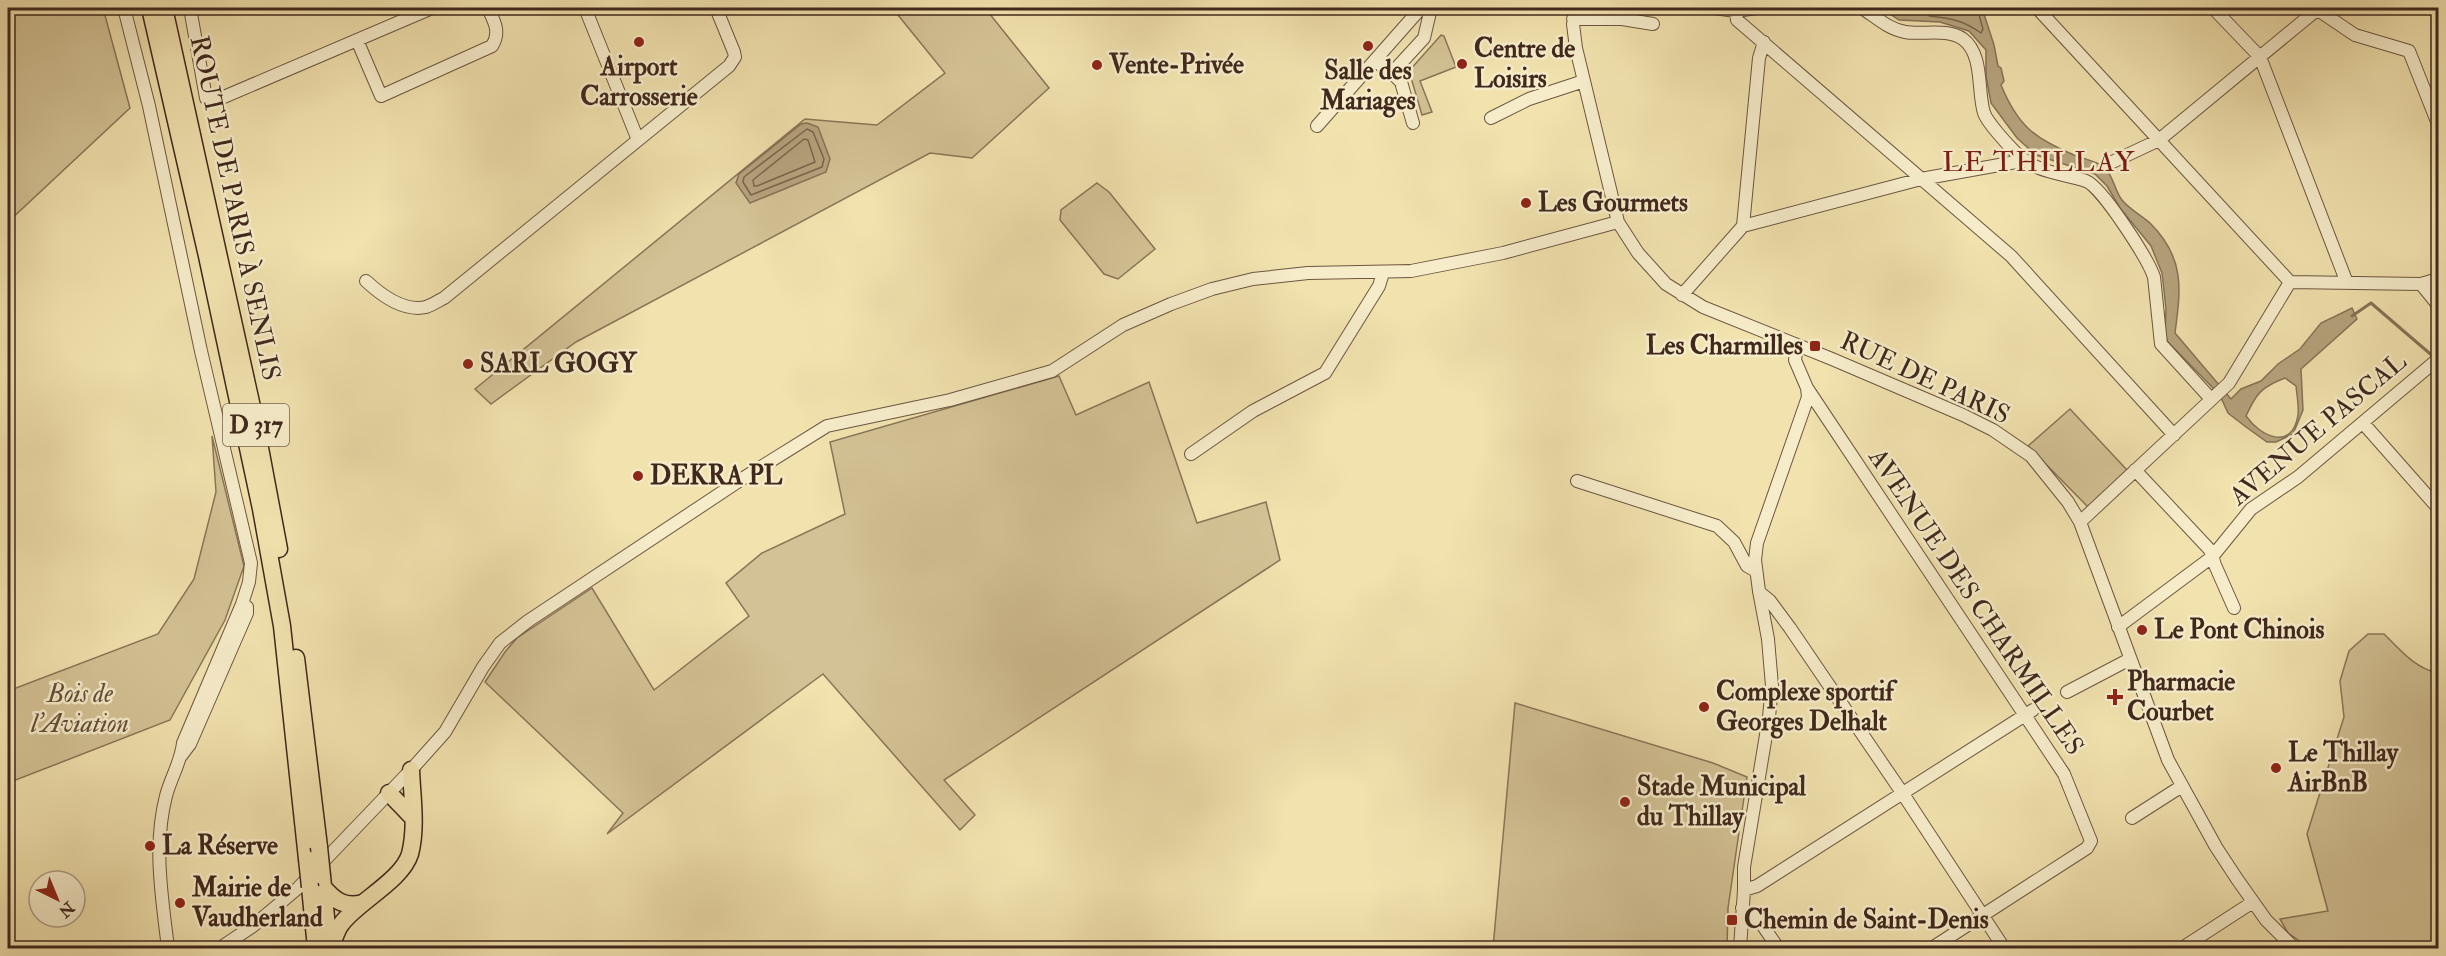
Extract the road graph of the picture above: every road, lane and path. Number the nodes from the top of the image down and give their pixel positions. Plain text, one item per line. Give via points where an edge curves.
1 (124, 8) edge
2 (150, 8) edge
3 (164, 8) edge
4 (190, 8) edge
5 (432, 8) edge
6 (488, 8) edge
7 (585, 8) edge
8 (716, 8) edge
9 (1421, 8) edge
10 (1431, 8) edge
11 (1714, 8) edge
12 (1756, 8) edge
13 (1862, 8) edge
14 (2037, 8) edge
15 (2213, 8) edge
16 (2317, 8) edge
17 (1736, 11) junction
18 (1575, 13) edge
19 (1653, 24) dead end
20 (357, 40) junction
21 (1764, 42) junction
22 (2260, 57) junction
23 (1375, 60) junction
24 (1392, 73) junction
25 (1584, 81) junction
26 (1491, 118) dead end
27 (1413, 123) dead end
28 (2439, 124) edge
29 (1317, 126) dead end
30 (638, 140) junction
31 (2159, 140) junction
32 (2021, 158) junction
33 (2106, 165) dead end
34 (1921, 179) junction
35 (1618, 222) junction
36 (1743, 226) junction
37 (1383, 273) junction
38 (2439, 279) edge
39 (366, 281) dead end
40 (2290, 282) junction
41 (2347, 283) junction
42 (2421, 284) junction
43 (1682, 295) junction
44 (2439, 305) edge
45 (1797, 345) junction
46 (2436, 361) edge
47 (1807, 388) junction
48 (2218, 394) junction
49 (2363, 423) junction
50 (2174, 435) junction
51 (1191, 454) dead end
52 (2135, 470) junction
53 (1577, 482) dead end
54 (2439, 508) edge
55 (2080, 522) junction
56 (2212, 557) junction
57 (1756, 571) junction
58 (1759, 591) junction
59 (2235, 608) dead end
60 (2118, 627) junction
61 (2130, 659) junction
62 (2067, 692) dead end
63 (2030, 713) junction
64 (411, 770) junction
65 (2182, 786) junction
66 (389, 793) junction
67 (1903, 794) junction
68 (413, 818) junction
69 (2133, 818) dead end
70 (313, 853) junction
71 (313, 885) junction
72 (1744, 890) junction
73 (2253, 902) junction
74 (363, 903) junction
75 (1742, 908) junction
76 (1982, 915) junction
77 (2290, 945) edge
78 (168, 948) edge
79 (220, 948) edge
80 (316, 948) edge
81 (330, 948) edge
82 (1740, 948) edge
83 (1778, 948) edge
84 (1932, 948) edge
85 (2004, 948) edge
86 (2182, 948) edge

1 - 78 street via 251,563 242,604 247,613 166,796 158,852
2 - 70 main road, ROUTE DE PARIS À SENLIS / D 317 via 261,509 282,626
3 - 70 main road, ROUTE DE PARIS À SENLIS / D 317 via 273,510 293,636
4 - 20 street via 206,98 219,99
5 - 20 street
6 - 20 street via 497,30 492,46 381,96
7 - 30 street
8 - 30 street via 735,57
9 - 23 street
10 - 24 street via 1424,38
11 - 17 street
12 - 17 street
13 - 32 street via 1888,27 1906,32 1955,34 1966,42 1974,53 1984,114
14 - 31 street
15 - 22 street
16 - 22 street
16 - 28 street via 2355,35 2409,51
17 - 21 street via 1737,20
18 - 19 street
18 - 25 street, RUE DE PARIS via 1576,48
21 - 34 street
21 - 36 street via 1759,58
22 - 31 street
22 - 41 street
23 - 24 street
23 - 29 street
24 - 27 street via 1401,81
25 - 26 street via 1529,99
25 - 35 street, RUE DE PARIS
30 - 39 street via 444,298 426,307 407,306 381,296
31 - 33 street
31 - 40 street
32 - 34 street
32 - 48 street via 2042,171 2086,181 2101,193 2151,268 2161,344
34 - 36 street
34 - 50 street via 2011,256
35 - 37 street via 1503,253
35 - 43 street, RUE DE PARIS via 1651,269
36 - 43 street
37 - 51 street via 1379,286 1325,373 1253,411
37 - 64 street via 1308,273 1253,279 1212,289 1123,326 1052,371 950,400 827,426 528,621 500,644 445,732
38 - 42 street
40 - 41 street
40 - 48 street
41 - 42 street
42 - 44 street
43 - 45 street, RUE DE PARIS via 1703,308
45 - 47 street via 1795,360
45 - 55 street, RUE DE PARIS via 1993,430 2031,456
46 - 49 street, AVENUE PASCAL
47 - 57 street via 1807,404 1760,530
47 - 63 street, AVENUE DES CHARMILLES
48 - 50 street
49 - 54 street
49 - 56 street, AVENUE PASCAL via 2290,483 2251,509
50 - 52 street
52 - 55 street
52 - 56 street via 2210,550
53 - 57 street via 1717,526 1729,536 1747,566
55 - 60 street, RUE DE PARIS
56 - 59 street
56 - 60 street, AVENUE PASCAL
57 - 58 street
58 - 67 street via 1790,628
58 - 72 street via 1772,686 1744,867
60 - 61 street, RUE DE PARIS
61 - 62 street
61 - 65 street, RUE DE PARIS via 2168,760
63 - 67 street
63 - 76 street, AVENUE DES CHARMILLES via 2064,774 2091,841 2087,848
64 - 66 street
64 - 68 main road
65 - 69 street
65 - 73 street, RUE DE PARIS via 2216,848
66 - 68 main road
66 - 71 street via 342,840
67 - 72 street via 1757,886
67 - 76 street
68 - 74 main road via 407,860
70 - 71 main road, D 317, bridge
71 - 74 main road via 343,904
71 - 79 street
71 - 80 main road, D 317
71 - 81 main road, D 317
72 - 75 street
73 - 77 street, RUE DE PARIS
73 - 86 street
74 - 81 main road via 341,924
75 - 82 street
75 - 83 street via 1761,923
76 - 84 street
76 - 85 street

